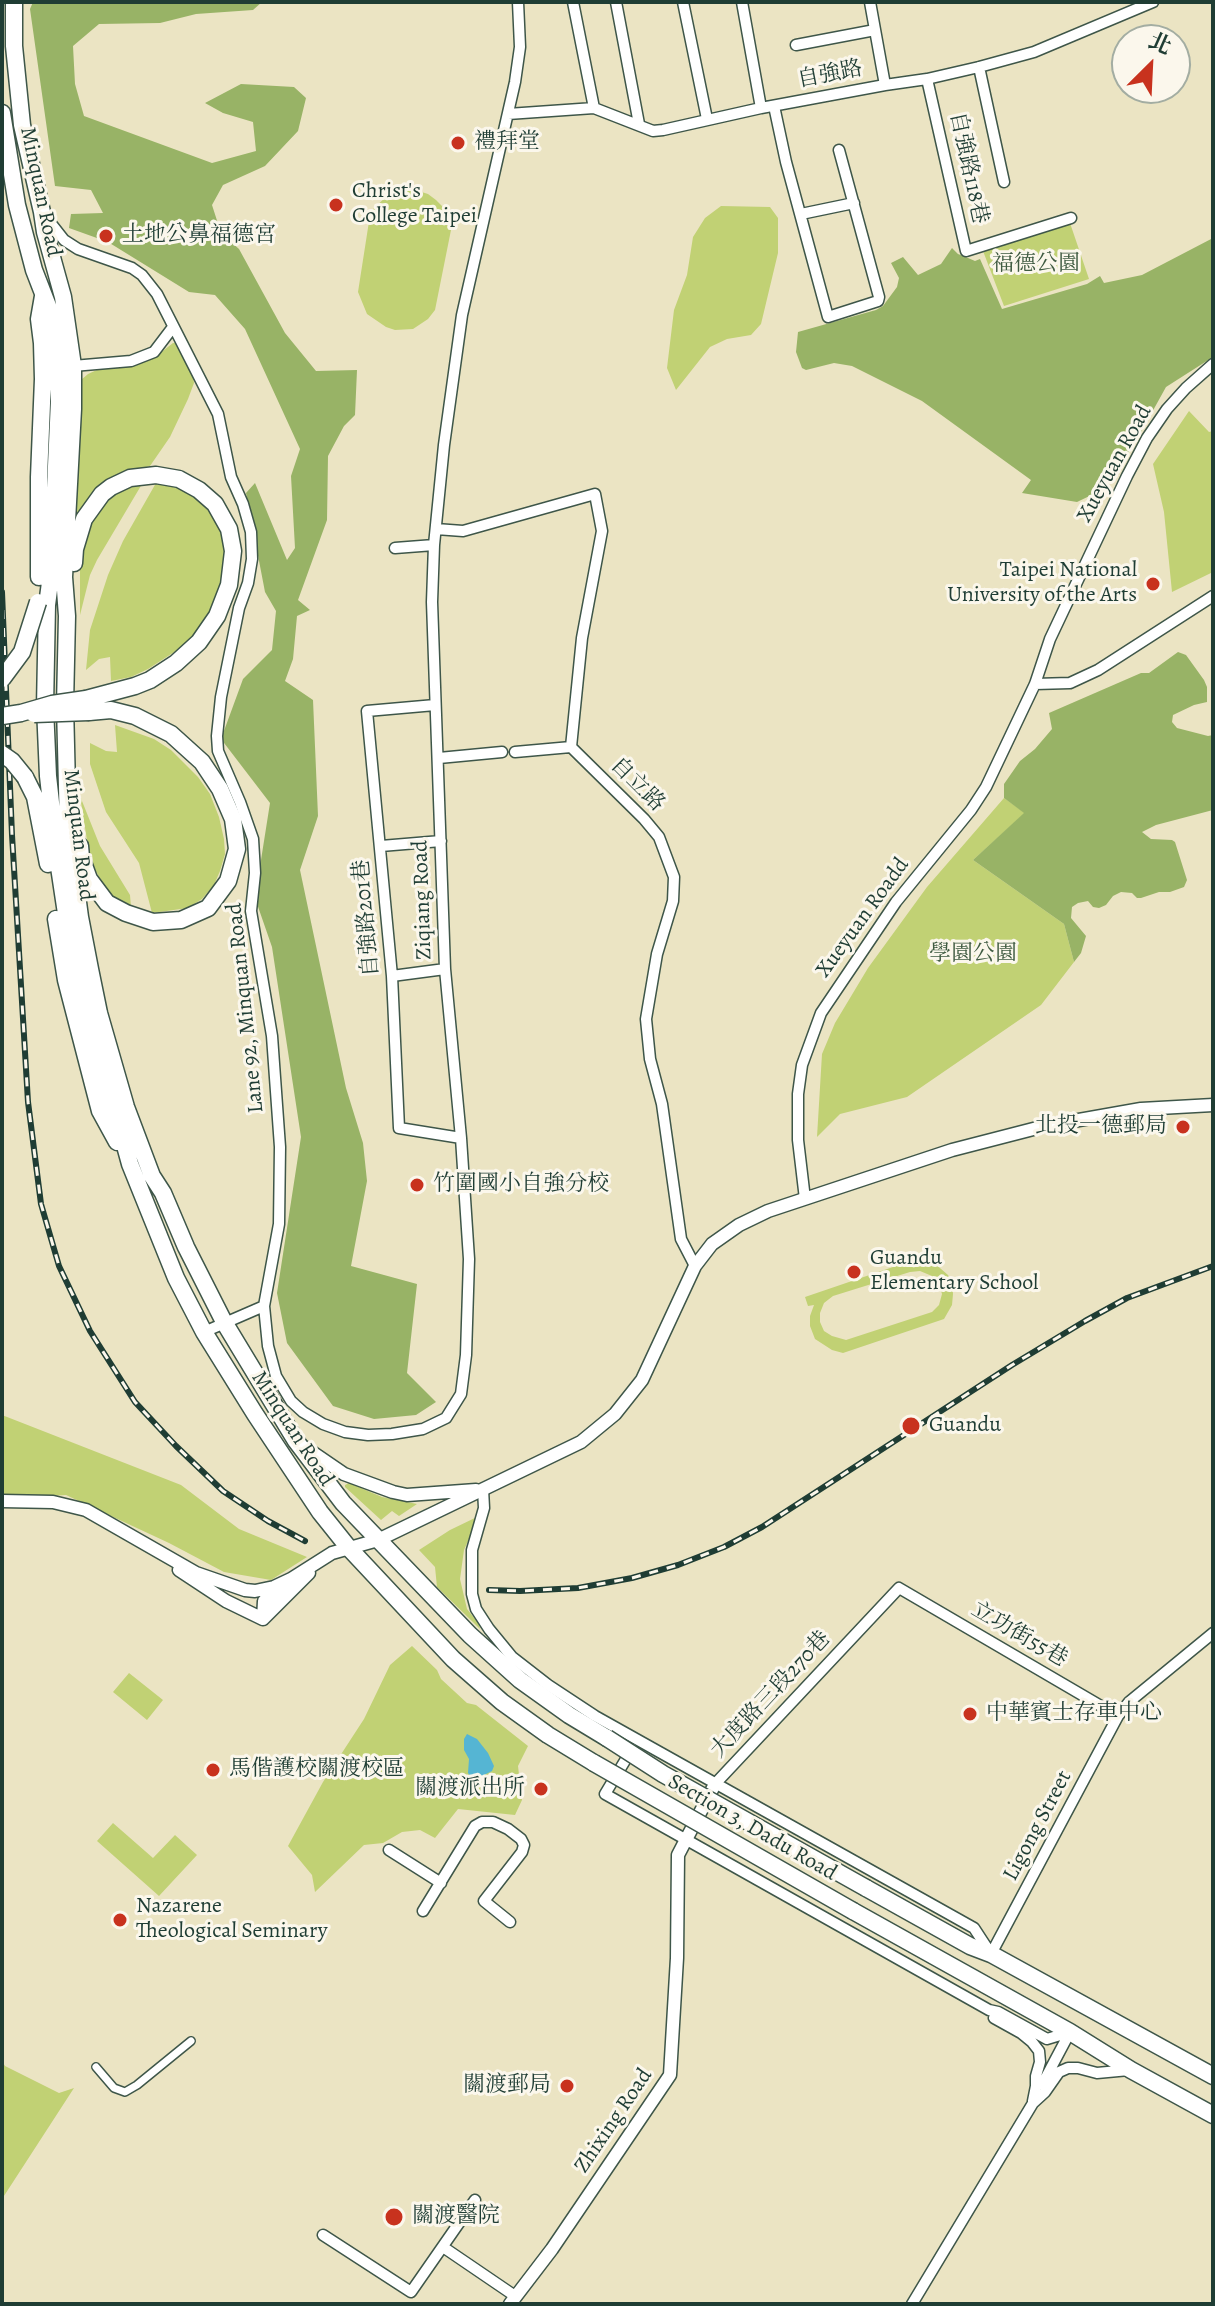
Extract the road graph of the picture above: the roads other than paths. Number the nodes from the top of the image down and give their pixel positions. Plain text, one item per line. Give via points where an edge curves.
1 (14, 2) edge
2 (518, 2) edge
3 (573, 2) edge
4 (616, 2) edge
5 (683, 2) edge
6 (742, 2) edge
7 (870, 2) edge
8 (1153, 2) edge
9 (875, 30) junction
10 (796, 45) dead end
11 (979, 67) junction
12 (927, 79) junction
13 (885, 85) junction
14 (774, 106) junction
15 (594, 108) junction
16 (761, 108) junction
17 (2, 113) edge
18 (508, 114) junction
19 (707, 119) junction
20 (639, 124) junction
21 (839, 150) dead end
22 (1004, 182) dead end
23 (854, 203) junction
24 (42, 212) junction
25 (801, 214) junction
26 (1071, 218) dead end
27 (43, 296) junction
28 (173, 327) junction
29 (1213, 364) edge
30 (73, 366) junction
31 (203, 387) joint
32 (436, 529) junction
33 (434, 545) junction
34 (395, 548) dead end
35 (1213, 596) edge
36 (67, 616) junction
37 (2, 679) edge
38 (1035, 684) junction
39 (435, 705) junction
40 (87, 706) junction
41 (2, 716) edge
42 (571, 747) junction
43 (502, 752) dead end
44 (515, 752) dead end
45 (2, 754) edge
46 (439, 758) junction
47 (68, 781) junction
48 (441, 841) junction
49 (381, 846) junction
50 (74, 919) junction
51 (445, 969) junction
52 (392, 976) junction
53 (1213, 1105) edge
54 (461, 1138) junction
55 (130, 1164) junction
56 (805, 1199) junction
57 (695, 1266) junction
58 (264, 1306) junction
59 (224, 1322) junction
60 (204, 1332) junction
61 (296, 1441) junction
62 (483, 1489) junction
63 (2, 1501) edge
64 (343, 1503) joint
65 (320, 1512) joint
66 (378, 1540) junction
67 (348, 1547) junction
68 (155, 1551) junction
69 (325, 1557) junction
70 (291, 1579) junction
71 (899, 1588) joint
72 (263, 1619) junction
73 (1213, 1633) edge
74 (1118, 1716) junction
75 (637, 1740) junction
76 (715, 1784) junction
77 (685, 1840) junction
78 (389, 1850) dead end
79 (441, 1883) junction
80 (423, 1911) dead end
81 (510, 1922) dead end
82 (991, 1954) junction
83 (989, 2010) junction
84 (1070, 2032) junction
85 (191, 2041) dead end
86 (96, 2067) dead end
87 (1131, 2070) junction
88 (1213, 2076) edge
89 (1036, 2086) junction
90 (1033, 2103) junction
91 (1213, 2115) edge
92 (475, 2200) dead end
93 (323, 2235) dead end
94 (443, 2247) junction
95 (513, 2300) edge
96 (912, 2304) edge

1 - 24 main road, Minquan Road via 22,125
2 - 18 street, Ziqiang Road via 520,47
3 - 15 street
4 - 20 street
5 - 19 street
6 - 16 street
7 - 9 street
8 - 11 street, 自強路 via 1034,52
9 - 10 street
9 - 13 street
11 - 12 street, 自強路
11 - 22 street
12 - 13 street, 自強路
12 - 26 street, 自強路118巷 via 966,251
13 - 14 street, 自強路
14 - 16 street, 自強路
14 - 25 street
15 - 18 street, 自強路
15 - 20 street, 自強路
16 - 19 street, 自強路
17 - 27 main road, Minquan Road via 17,205
18 - 32 street, Ziqiang Road via 462,315
19 - 20 street, 自強路 via 653,131
21 - 23 street
23 - 25 street
23 - 25 street via 879,297 828,317
24 - 28 street, Minquan Road via 78,249 142,275
24 - 30 main road, Minquan Road
27 - 37 main road, bridge via 38,602 22,652
27 - 50 main road, Minquan Road via 53,319 59,389 47,605 48,776
28 - 30 street via 154,352 143,357
28 - 31 street, Minquan Road
29 - 38 street, Xueyuan Road via 1167,409 1147,438 1050,639
30 - 36 main road, Minquan Road
31 - 58 street, Lane 92, Minquan Road via 218,414 252,545 217,736 218,751 253,839 251,911 272,1036 279,1224
32 - 33 street, Ziqiang Road
32 - 42 street via 463,531 595,494 602,531 582,638
33 - 34 street
33 - 39 street, Ziqiang Road
35 - 38 street via 1098,670 1070,683
36 - 40 main road via 84,519 111,487 156,475 179,479 215,504 229,529 233,551 229,585 217,616 176,663
36 - 47 main road
38 - 56 street, Xueyuan Roadd via 971,810 896,902 821,1013 802,1065 798,1094
39 - 46 street, Ziqiang Road
39 - 49 street, 自強路201巷 via 367,711
40 - 41 main road, bridge via 53,715
40 - 47 main road via 135,716 171,734 202,762 220,789 233,819 237,849 228,881 208,908 181,920 153,922 107,903 81,857
42 - 44 street
42 - 57 street, 自立路 via 659,837 674,877 646,1019 681,1239
43 - 46 street
45 - 55 main road, bridge via 25,777 35,797 66,980 100,1111
46 - 48 street, Ziqiang Road
47 - 50 main road, Minquan Road
48 - 49 street
48 - 51 street, Ziqiang Road
49 - 52 street, 自強路201巷
50 - 55 main road, Minquan Road via 80,982
50 - 59 main road, Minquan Road via 126,1107 152,1176
51 - 52 street
51 - 54 street, Ziqiang Road
52 - 54 street, 自強路201巷 via 399,1128
53 - 56 street via 1141,1109 1045,1126 952,1150
54 - 58 street, Ziqiang Road via 469,1259 466,1355 461,1394 446,1418 423,1429 368,1435 345,1432 303,1412 276,1376
55 - 60 main road, Minquan Road
56 - 57 street via 739,1225 712,1244
57 - 62 street via 642,1380 615,1414 581,1442
58 - 59 street
59 - 60 street
59 - 61 main road, Minquan Road
60 - 65 main road, Minquan Road
61 - 62 street via 344,1474 393,1492
61 - 64 main road, Minquan Road
62 - 66 street
62 - 75 street, Section 3, Dadu Road via 484,1508 472,1550 476,1609 512,1657
63 - 68 street via 53,1502 86,1510
64 - 66 main road, Section 3, Dadu Road
65 - 67 main road, Section 3, Dadu Road
66 - 67 street
66 - 82 main road, Section 3, Dadu Road, bridge via 470,1635 569,1715 663,1774
67 - 69 street
67 - 84 main road, Section 3, Dadu Road, bridge via 463,1668 548,1735
68 - 70 street via 245,1590
68 - 72 street via 190,1580
69 - 70 street
69 - 72 street
70 - 72 street via 264,1601
71 - 74 street, 立功街55巷
71 - 76 street, 大度路三段270巷
73 - 74 street
74 - 82 street, Ligong Street
75 - 76 street, Section 3, Dadu Road
75 - 77 street, Section 3, Dadu Road via 605,1794
76 - 77 street, 大度路三段270巷
76 - 82 street, Section 3, Dadu Road via 974,1928
77 - 83 street, Section 3, Dadu Road
77 - 95 street, Zhixing Road via 678,1855 670,2075
78 - 79 street
79 - 80 street
79 - 81 street via 475,1826 493,1822 508,1829 521,1839 522,1852 484,1901
82 - 88 main road, Section 3, Dadu Road
83 - 84 street via 1047,2039
83 - 89 street via 1039,2051
84 - 87 main road, Section 3, Dadu Road
84 - 89 street via 1044,2081
85 - 86 street via 125,2092 114,2088
87 - 90 street via 1097,2073 1068,2068
87 - 91 main road, Section 3, Dadu Road
89 - 90 street
90 - 96 street
92 - 94 street
93 - 94 street via 411,2292
94 - 95 street

